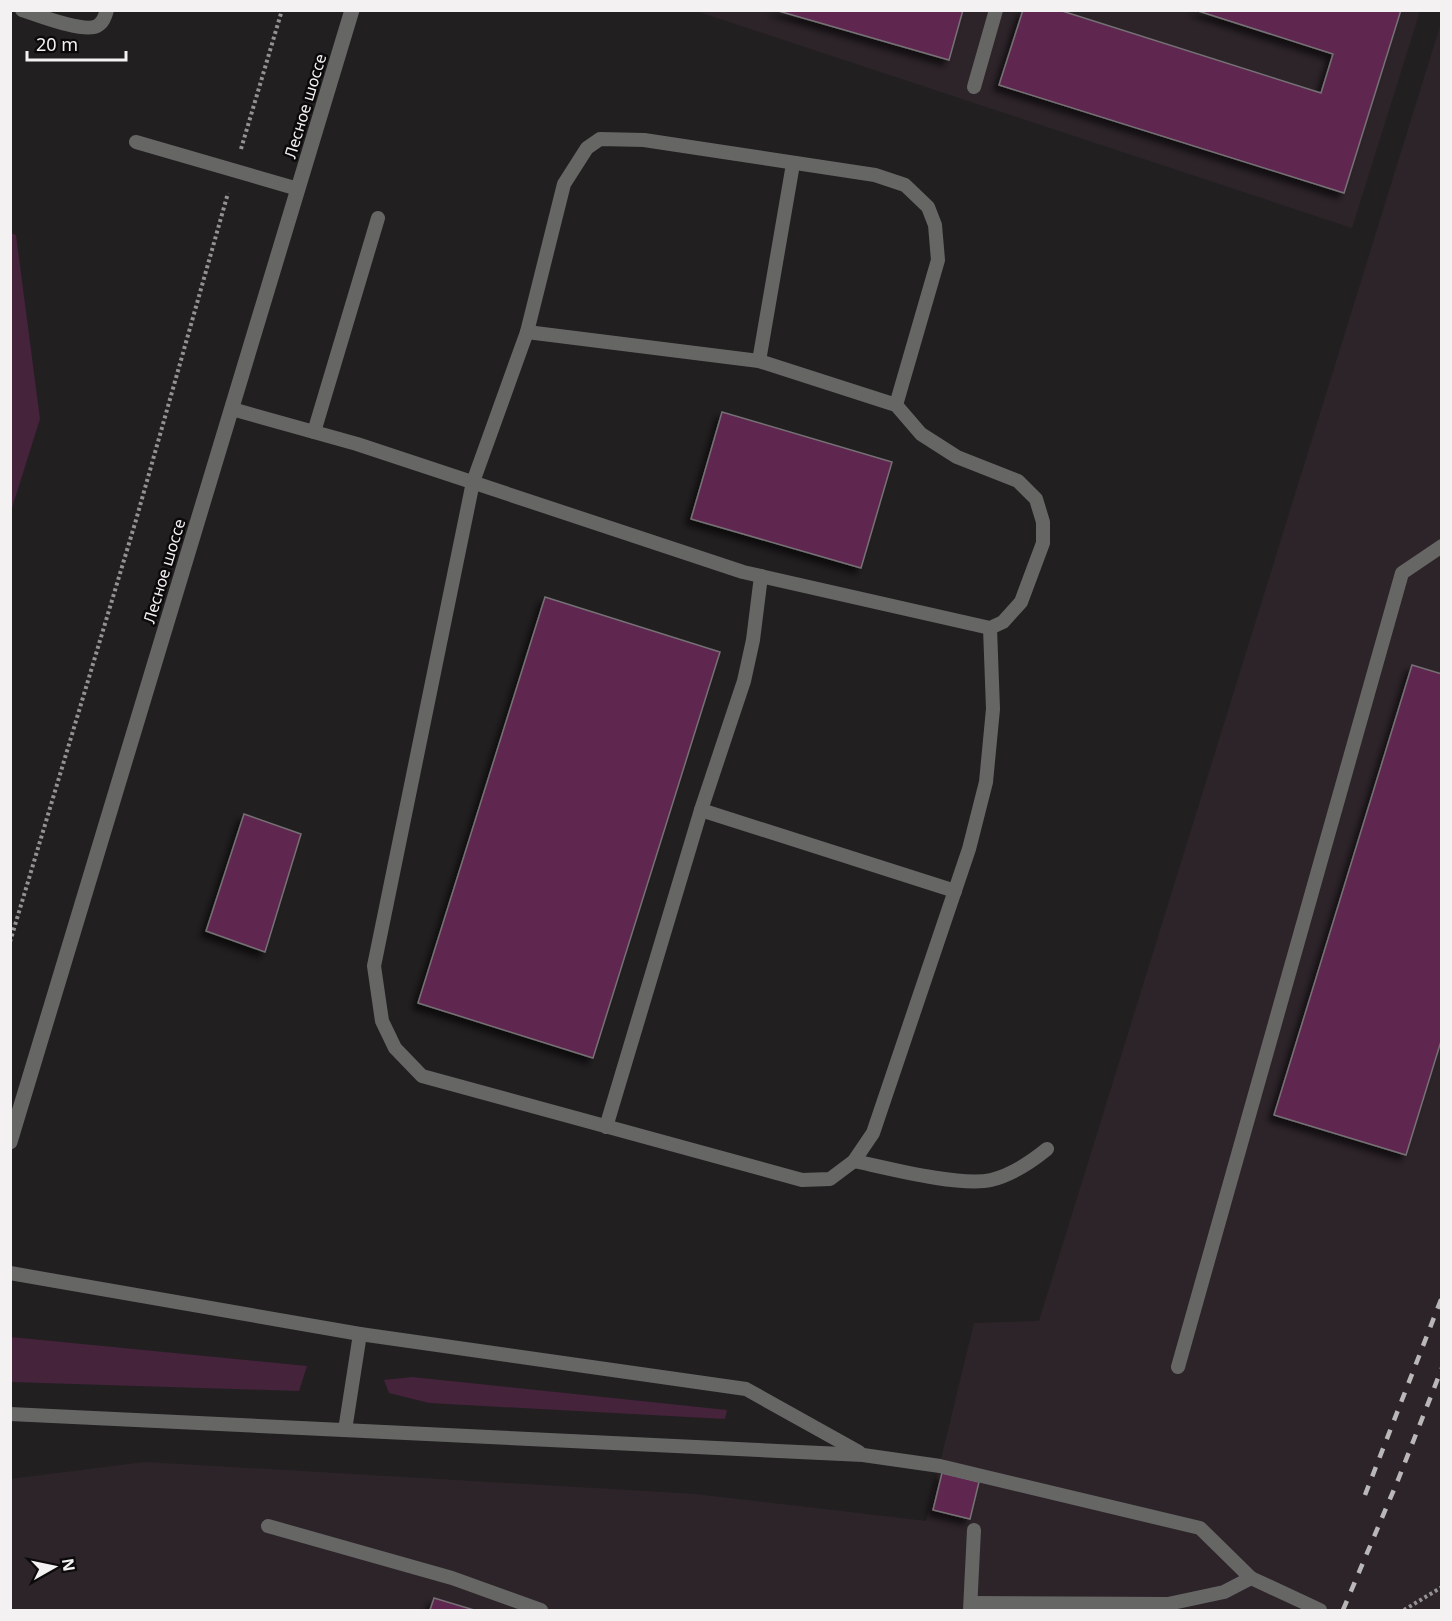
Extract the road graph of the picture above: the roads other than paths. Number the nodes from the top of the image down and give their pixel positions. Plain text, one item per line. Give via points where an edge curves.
1 (22, 10) edge
2 (107, 10) edge
3 (352, 10) edge
4 (996, 10) edge
5 (974, 87) dead end
6 (136, 142) dead end
7 (793, 164) junction
8 (298, 189) junction
9 (378, 218) dead end
10 (527, 332) junction
11 (759, 361) junction
12 (896, 405) junction
13 (232, 409) junction
14 (314, 432) junction
15 (473, 482) junction
16 (1442, 546) edge
17 (761, 576) junction
18 (990, 628) junction
19 (701, 810) junction
20 (955, 891) junction
21 (606, 1126) junction
22 (10, 1142) edge
23 (1047, 1149) dead end
24 (854, 1161) junction
25 (10, 1273) edge
26 (360, 1334) junction
27 (1178, 1367) dead end
28 (10, 1414) edge
29 (345, 1430) junction
30 (863, 1455) junction
31 (268, 1526) dead end
32 (974, 1530) dead end
33 (1251, 1578) junction
34 (970, 1607) edge
35 (542, 1611) edge
36 (1320, 1611) edge

1 - 2 lane via 85,28 104,21
3 - 8 street, Лесное шоссе
4 - 5 lane
6 - 8 lane
7 - 10 lane via 644,140 600,139 587,148 564,184
7 - 11 lane
7 - 12 lane via 875,175 905,185 928,207 935,225 938,261
8 - 13 street, Лесное шоссе
9 - 14 lane
10 - 11 lane
10 - 15 lane
11 - 12 lane
12 - 18 lane via 921,434 957,457 1018,481 1036,499 1043,522 1043,543 1021,602 1003,622
13 - 14 lane
13 - 22 street, Лесное шоссе
14 - 15 lane
15 - 17 lane
15 - 21 lane via 374,966 382,1021 395,1048 422,1076
16 - 27 lane via 1402,573
17 - 18 lane
17 - 19 lane via 744,681
18 - 20 lane via 993,709 986,782
19 - 20 lane
19 - 21 lane
20 - 24 lane via 873,1133
21 - 24 lane via 802,1180 830,1179
23 - 24 lane via 1027,1165 990,1180 956,1181
25 - 26 lane
26 - 29 lane
26 - 30 lane via 746,1389
28 - 29 lane
29 - 30 lane
30 - 33 lane via 940,1466 1200,1528
31 - 35 lane via 452,1578
32 - 34 lane
33 - 34 lane via 1224,1592 1168,1604
33 - 36 lane

